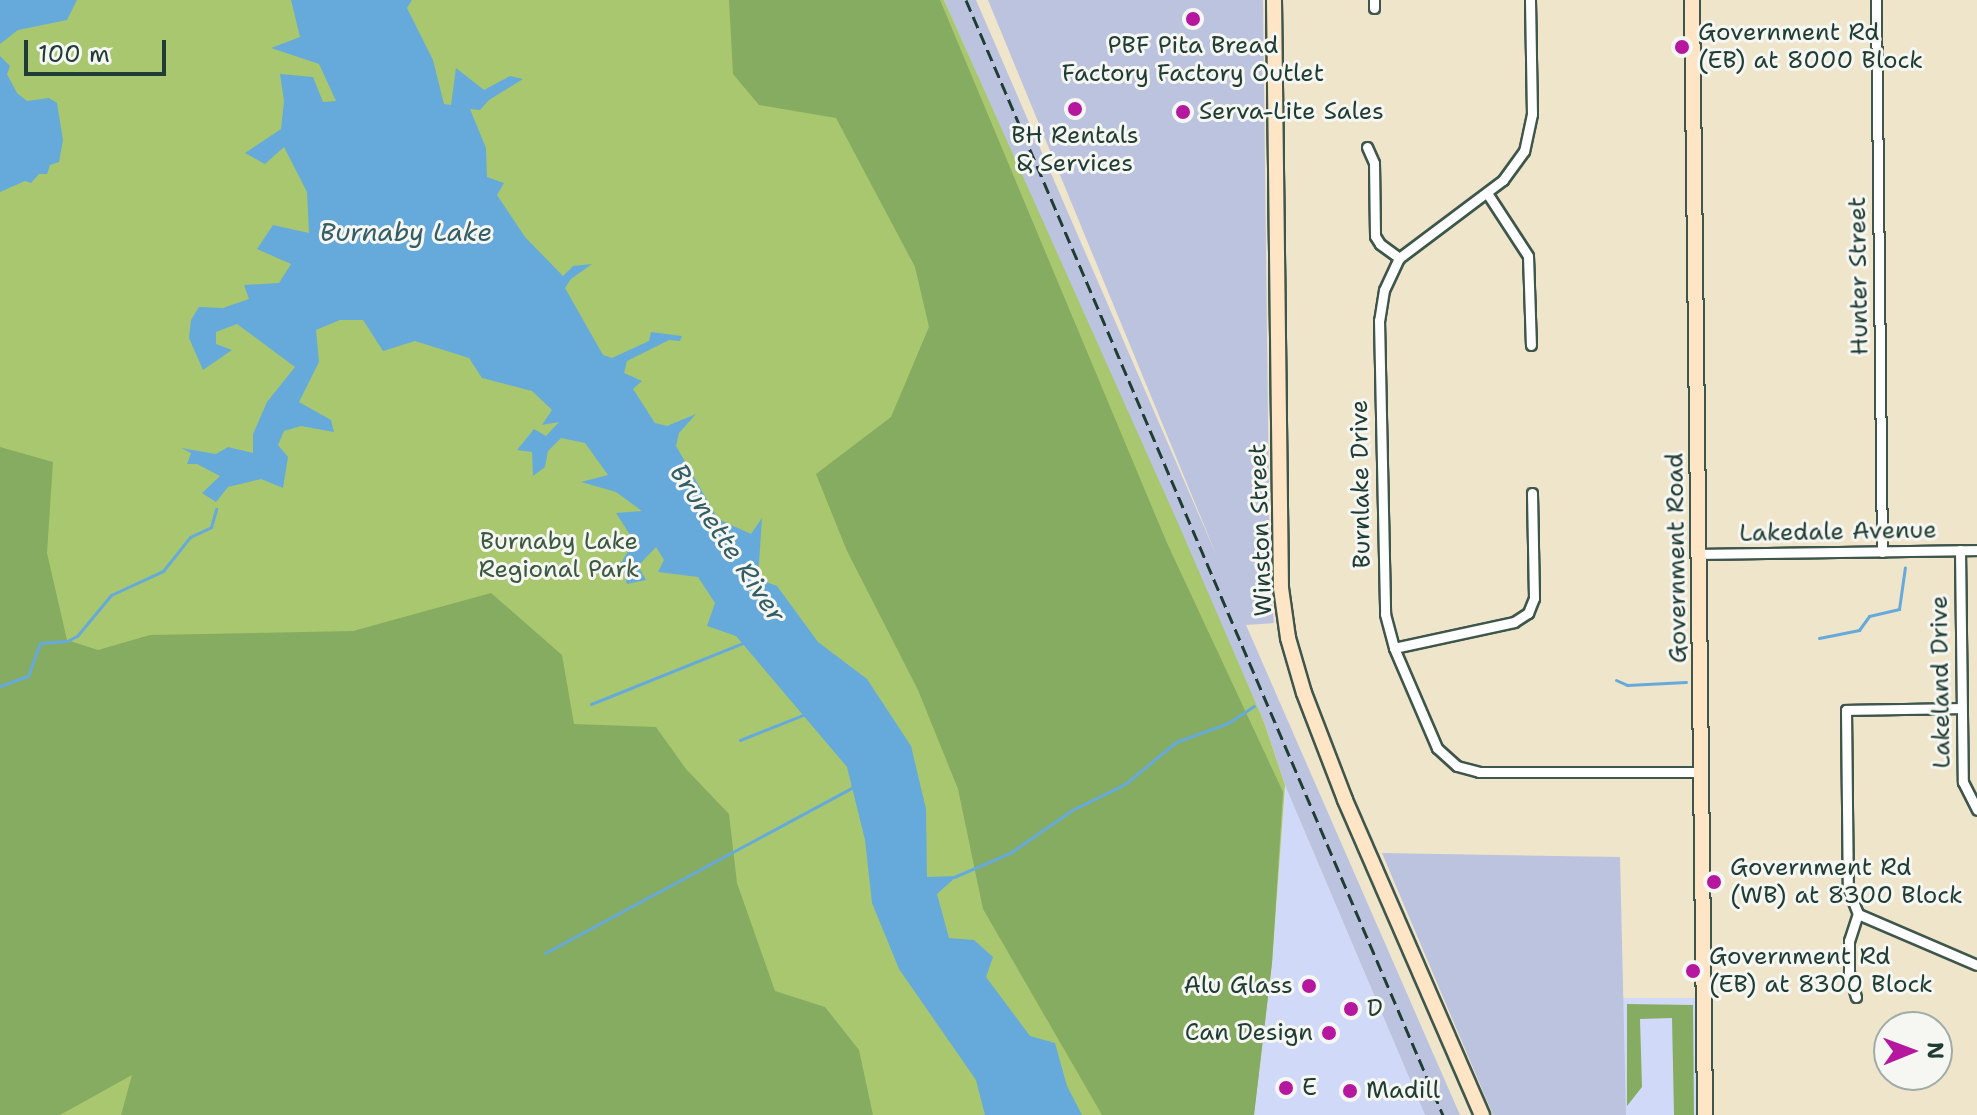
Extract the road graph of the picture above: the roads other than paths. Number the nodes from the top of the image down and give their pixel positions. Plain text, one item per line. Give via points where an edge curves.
1 (1274, 0) edge
2 (1530, 0) edge
3 (1692, 0) edge
4 (1876, 0) edge
5 (1367, 147) dead end
6 (1487, 193) junction
7 (1399, 258) junction
8 (1531, 345) dead end
9 (1532, 493) dead end
10 (1960, 550) junction
11 (1977, 550) edge
12 (1882, 552) junction
13 (1699, 554) junction
14 (1394, 648) junction
15 (1961, 708) junction
16 (1702, 772) junction
17 (1977, 810) edge
18 (1858, 914) junction
19 (1977, 965) edge
20 (1856, 997) dead end
21 (1482, 1115) edge
22 (1705, 1115) edge

1 - 21 street, Winston Street via 1281,588 1288,638 1345,800
2 - 6 street via 1530,132 1519,160
3 - 13 street, Government Road
4 - 12 street, Hunter Street
5 - 7 street via 1374,163 1375,236
6 - 7 street
6 - 8 street via 1528,256
7 - 14 street, Burnlake Drive via 1384,290 1379,320 1382,583
9 - 14 street via 1534,598 1528,613 1514,622
10 - 11 street, Lakedale Avenue
10 - 12 street, Lakedale Avenue
10 - 15 street, Lakeland Drive
12 - 13 street, Lakedale Avenue
13 - 16 street, Government Road
14 - 16 street, Burnlake Drive via 1437,748 1464,770
15 - 17 street, Lakeland Drive via 1963,782
15 - 18 street via 1846,710 1848,889
16 - 22 street, Government Road
18 - 19 street
18 - 20 street via 1849,941

